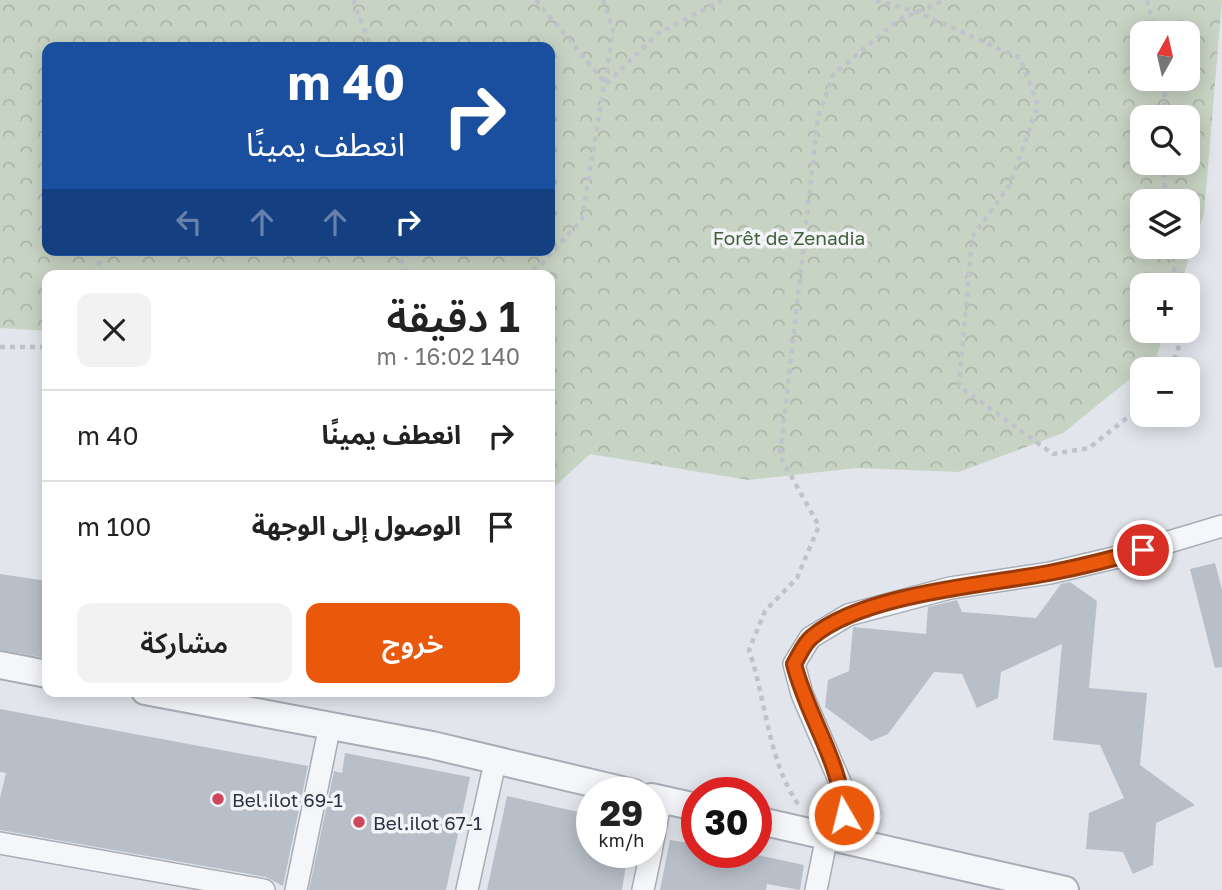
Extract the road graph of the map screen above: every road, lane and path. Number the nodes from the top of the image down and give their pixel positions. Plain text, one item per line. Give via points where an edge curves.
1 (353, 0) edge
2 (536, 0) edge
3 (603, 0) edge
4 (722, 0) edge
5 (876, 0) edge
6 (946, 0) edge
7 (1147, 0) edge
8 (917, 12) junction
9 (1153, 21) edge
10 (369, 42) edge
11 (606, 84) junction
12 (555, 249) edge
13 (549, 256) edge
14 (533, 270) edge
15 (0, 347) edge
16 (42, 347) edge
17 (1130, 416) edge
18 (1222, 526) edge
19 (0, 665) edge
20 (42, 673) edge
21 (178, 697) edge
22 (330, 725) junction
23 (495, 762) junction
24 (576, 780) edge
25 (772, 824) edge
26 (837, 839) junction
27 (0, 843) edge
28 (648, 868) edge
29 (264, 890) edge
30 (296, 890) edge
31 (467, 890) edge
32 (643, 890) edge
33 (816, 890) edge
34 (1065, 890) edge

1 - 10 path
2 - 11 path
3 - 11 path via 613,31
4 - 11 path via 657,34
5 - 8 path
6 - 8 path
7 - 9 path
8 - 17 path via 1020,58 1038,105 1010,185 972,237 959,386 1053,454 1090,449
8 - 26 path via 898,20 833,75 818,117 780,456 819,526 797,578 765,611 749,650 778,761 795,801
11 - 12 path via 582,219
13 - 14 path
15 - 16 path
18 - 26 street via 1050,573 950,588 861,611 810,638 794,664 802,694 843,789
19 - 20 street
21 - 22 street
22 - 23 street
22 - 30 street
23 - 24 street
23 - 31 street
25 - 26 street
26 - 33 street
26 - 34 street
27 - 29 street
28 - 32 street

